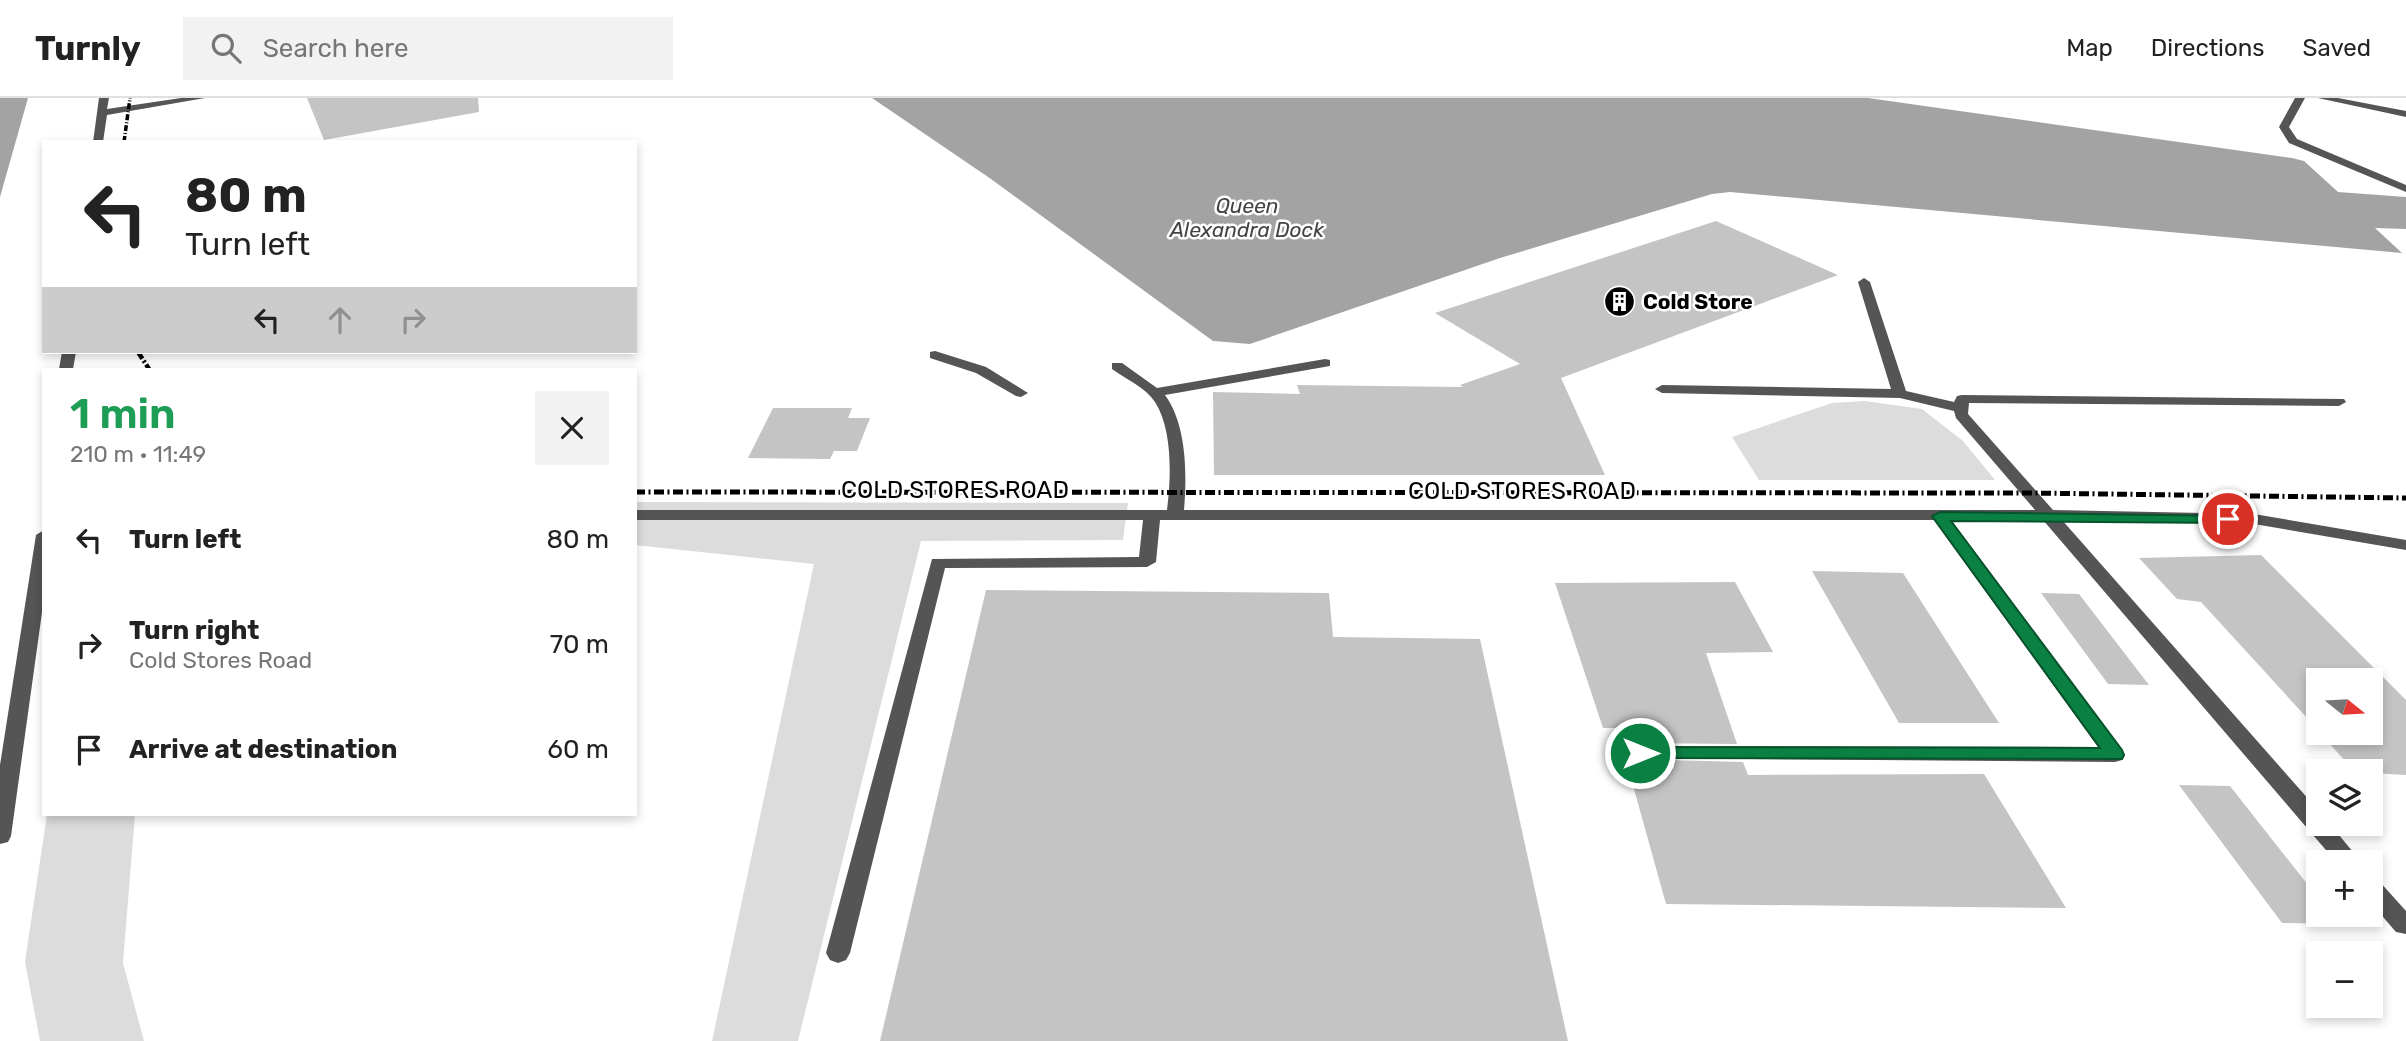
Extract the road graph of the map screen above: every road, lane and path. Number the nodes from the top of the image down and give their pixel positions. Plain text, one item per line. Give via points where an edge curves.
1 (104, 98) edge
2 (200, 98) edge
3 (2300, 98) edge
4 (2323, 98) edge
5 (2345, 98) edge
6 (2406, 106) edge
7 (103, 113) junction
8 (2406, 114) edge
9 (98, 140) edge
10 (2406, 189) edge
11 (1864, 282) dead end
12 (934, 355) dead end
13 (1325, 363) dead end
14 (1117, 366) dead end
15 (1662, 389) dead end
16 (1021, 393) dead end
17 (1153, 394) junction
18 (1900, 394) junction
19 (2339, 402) dead end
20 (1962, 408) junction
21 (637, 515) edge
22 (1152, 515) junction
23 (1175, 515) junction
24 (2047, 515) junction
25 (1940, 516) junction
26 (2406, 545) edge
27 (42, 549) edge
28 (1640, 753) dead end
29 (0, 836) edge
30 (2340, 850) edge
31 (2383, 901) edge
32 (2403, 925) dead end
33 (838, 953) dead end

1 - 7 street
2 - 7 street
3 - 10 street via 2284,127 2288,136 2307,149
4 - 8 street
5 - 6 street
7 - 9 street
11 - 18 street
12 - 16 street via 981,370
13 - 17 street
14 - 17 street
15 - 18 street
17 - 23 street via 1161,400 1171,434 1179,492
18 - 20 street
19 - 20 street via 1962,398
20 - 24 street via 1962,415
21 - 22 street, COLD STORES ROAD
22 - 23 street, COLD STORES ROAD
22 - 33 street via 1147,562 938,563
23 - 25 street, COLD STORES ROAD
24 - 25 street, COLD STORES ROAD
24 - 26 street, COLD STORES ROAD via 2254,519
24 - 30 street
25 - 28 street via 2115,755
27 - 29 street
31 - 32 street

